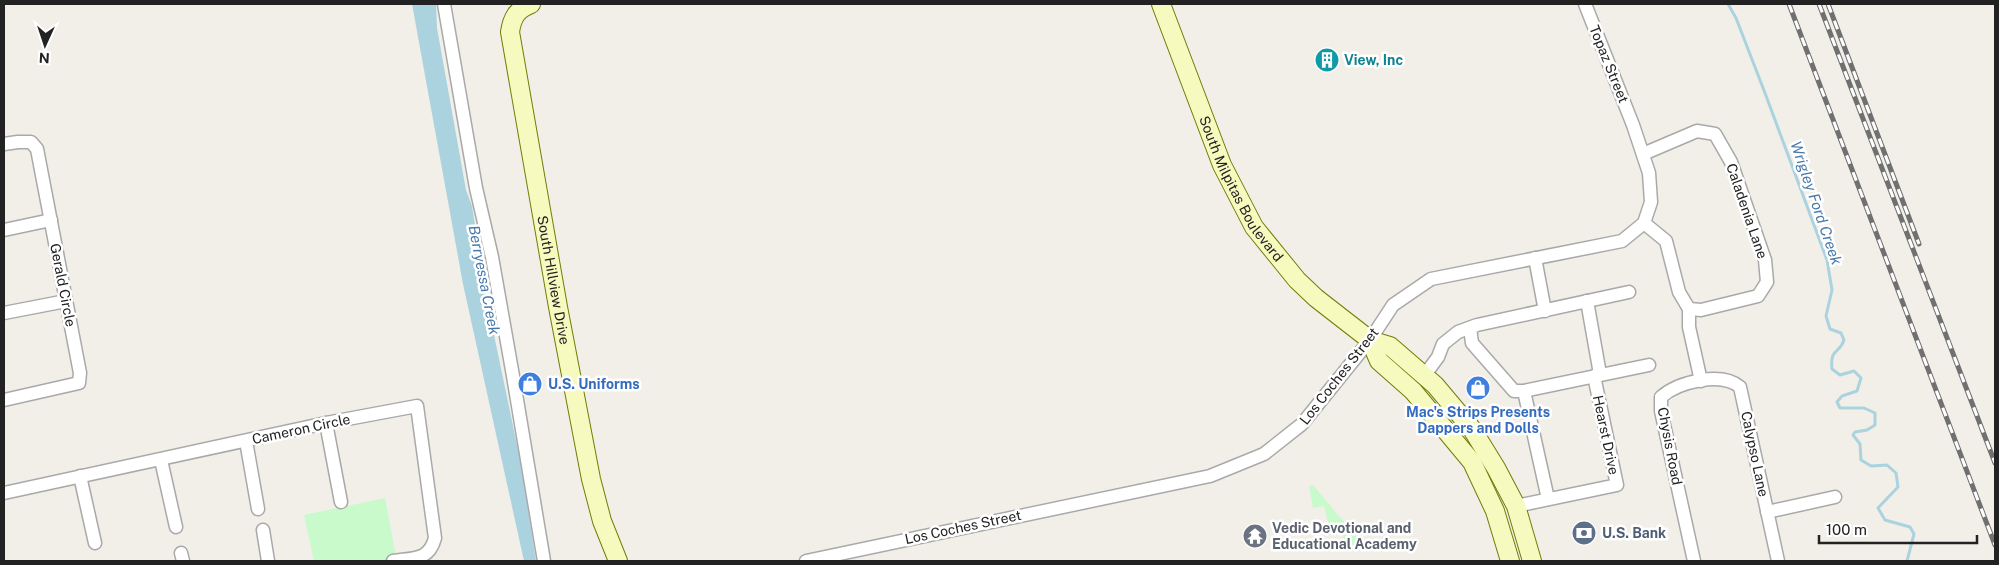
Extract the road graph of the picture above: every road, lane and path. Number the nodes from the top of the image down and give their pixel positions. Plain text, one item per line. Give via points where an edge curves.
1 (444, 4) edge
2 (531, 4) edge
3 (1160, 4) edge
4 (1585, 4) edge
5 (4, 144) edge
6 (1643, 154) junction
7 (51, 220) junction
8 (1644, 223) junction
9 (4, 230) edge
10 (1535, 258) junction
11 (1629, 292) dead end
12 (66, 301) junction
13 (1587, 301) junction
14 (1688, 309) junction
15 (1545, 311) junction
16 (4, 313) edge
17 (1470, 328) junction
18 (1370, 340) junction
19 (1649, 365) dead end
20 (1597, 375) junction
21 (1424, 376) junction
22 (1701, 381) junction
23 (1524, 391) junction
24 (4, 400) edge
25 (326, 423) junction
26 (246, 441) junction
27 (162, 460) junction
28 (80, 476) junction
29 (4, 493) edge
30 (1835, 497) dead end
31 (1548, 499) junction
32 (341, 502) dead end
33 (1516, 506) junction
34 (258, 509) dead end
35 (1767, 512) junction
36 (176, 527) dead end
37 (263, 530) dead end
38 (95, 542) dead end
39 (268, 561) edge
40 (393, 561) edge
41 (544, 561) edge
42 (618, 561) edge
43 (806, 561) edge
44 (1510, 561) edge
45 (1532, 561) edge
46 (1694, 561) edge
47 (1778, 561) edge

1 - 41 street via 476,188 492,257
2 - 42 main road, South Hillview Drive via 514,16 510,32 591,479 602,521
3 - 18 main road, South Milpitas Boulevard via 1222,165 1254,226 1297,280
4 - 6 street, Topaz Street
5 - 7 street, Gerald Circle via 31,142 37,149
6 - 8 street via 1649,173 1651,202
6 - 14 street, Caladenia Lane via 1697,131 1715,134 1731,162 1765,260 1767,282 1758,296 1701,310
7 - 9 street
7 - 12 street, Gerald Circle
8 - 10 street, Los Coches Street via 1622,241
8 - 14 street via 1666,241 1679,292
10 - 15 street
10 - 18 street, Los Coches Street via 1431,279 1393,306
11 - 13 street
12 - 16 street
12 - 24 street, Gerald Circle via 80,373 78,383
13 - 15 street
13 - 20 street
14 - 22 street
15 - 17 street
17 - 21 street via 1458,332 1443,344
17 - 23 street via 1472,343 1514,391
18 - 21 main road, South Milpitas Boulevard via 1390,346
18 - 43 street, Los Coches Street via 1302,424 1264,454 1210,476
18 - 44 main road, South Milpitas Boulevard via 1379,361 1413,391 1472,462 1495,511
19 - 20 street
20 - 23 street
20 - 31 street, Hearst Drive via 1617,485
21 - 33 main road, South Milpitas Boulevard via 1472,430
22 - 35 street, Calypso Lane via 1724,379 1740,387
22 - 46 street, Chysis Road via 1680,385 1661,398 1661,411
23 - 31 street
25 - 26 street, Cameron Circle
25 - 32 street
25 - 40 street, Cameron Circle via 417,406 435,538 432,549 425,555
26 - 27 street, Cameron Circle
26 - 34 street
27 - 28 street, Cameron Circle
27 - 36 street
28 - 29 street, Cameron Circle
28 - 38 street
30 - 35 street
31 - 33 street, Hearst Drive
33 - 45 main road, South Milpitas Boulevard
35 - 47 street, Calypso Lane
37 - 39 street

